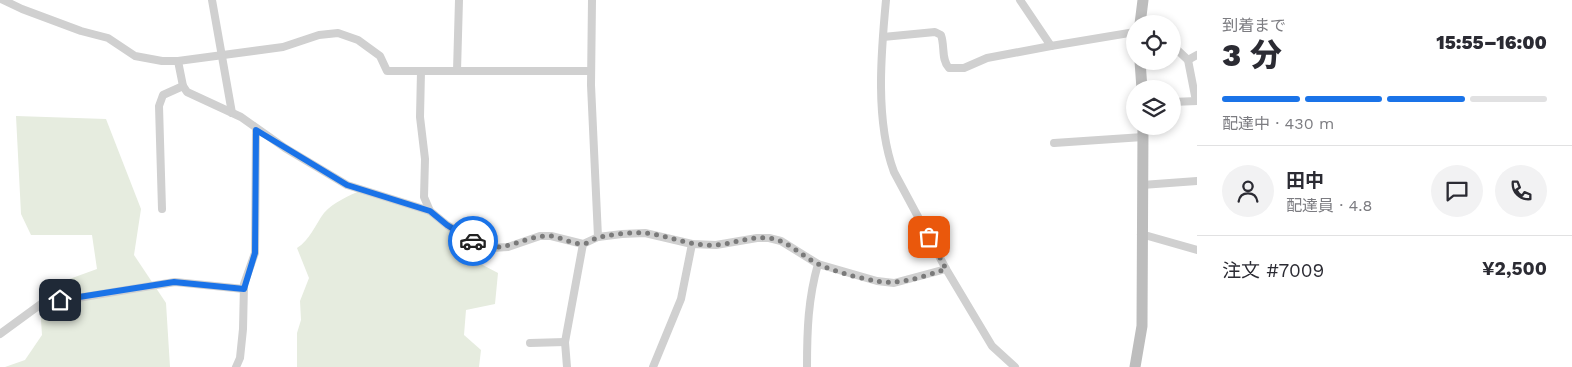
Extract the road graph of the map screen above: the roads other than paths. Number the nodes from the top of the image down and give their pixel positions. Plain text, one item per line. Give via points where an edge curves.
1 (3, 0) edge
2 (212, 0) edge
3 (459, 0) edge
4 (592, 0) edge
5 (886, 0) edge
6 (1020, 0) edge
7 (1143, 0) edge
8 (1142, 15) edge
9 (1126, 34) edge
10 (883, 37) junction
11 (1051, 46) junction
12 (1181, 53) edge
13 (223, 55) junction
14 (1197, 55) edge
15 (1188, 60) junction
16 (178, 61) junction
17 (421, 71) junction
18 (457, 71) junction
19 (591, 71) junction
20 (183, 86) junction
21 (1197, 101) edge
22 (1181, 102) edge
23 (232, 113) junction
24 (256, 130) junction
25 (1126, 134) edge
26 (1143, 135) edge
27 (1054, 143) dead end
28 (1197, 181) edge
29 (1142, 185) junction
30 (162, 210) dead end
31 (430, 211) junction
32 (1141, 234) junction
33 (598, 237) junction
34 (583, 244) junction
35 (692, 244) junction
36 (1197, 250) edge
37 (818, 264) junction
38 (946, 269) junction
39 (244, 289) junction
40 (0, 334) edge
41 (565, 342) junction
42 (530, 343) dead end
43 (236, 367) edge
44 (567, 367) edge
45 (653, 367) edge
46 (807, 367) edge
47 (1015, 367) edge
48 (1135, 367) edge

1 - 16 street via 81,31 108,38 136,56
2 - 13 street
3 - 18 street
4 - 19 street
5 - 10 street
6 - 11 street
7 - 8 street
9 - 11 street
10 - 11 street via 935,32 944,42 945,64 949,68 964,68 987,58
10 - 38 street via 880,62 888,156
12 - 15 street
13 - 16 street
13 - 17 street via 283,47 318,35 338,33 358,40 380,56 387,71
13 - 23 street
14 - 15 street
15 - 21 street
16 - 20 street
17 - 18 street
17 - 31 street via 424,197
18 - 19 street
19 - 33 street
20 - 23 street via 187,92
20 - 30 street via 163,95 159,106
21 - 22 street
23 - 24 street
24 - 31 street via 347,185
24 - 39 street via 255,253
25 - 27 street
26 - 29 street
28 - 29 street
29 - 32 street
31 - 34 street via 477,244 491,248 540,236
32 - 36 street
32 - 48 street via 1142,326
33 - 34 street
33 - 35 street via 645,233
34 - 41 street
35 - 37 street via 716,245 769,238 781,241
35 - 45 street via 681,299
37 - 38 street via 877,281 894,282
37 - 46 street via 807,322
38 - 47 street via 992,346
39 - 40 street via 174,282 41,304
39 - 43 street via 243,329
41 - 42 street
41 - 44 street

